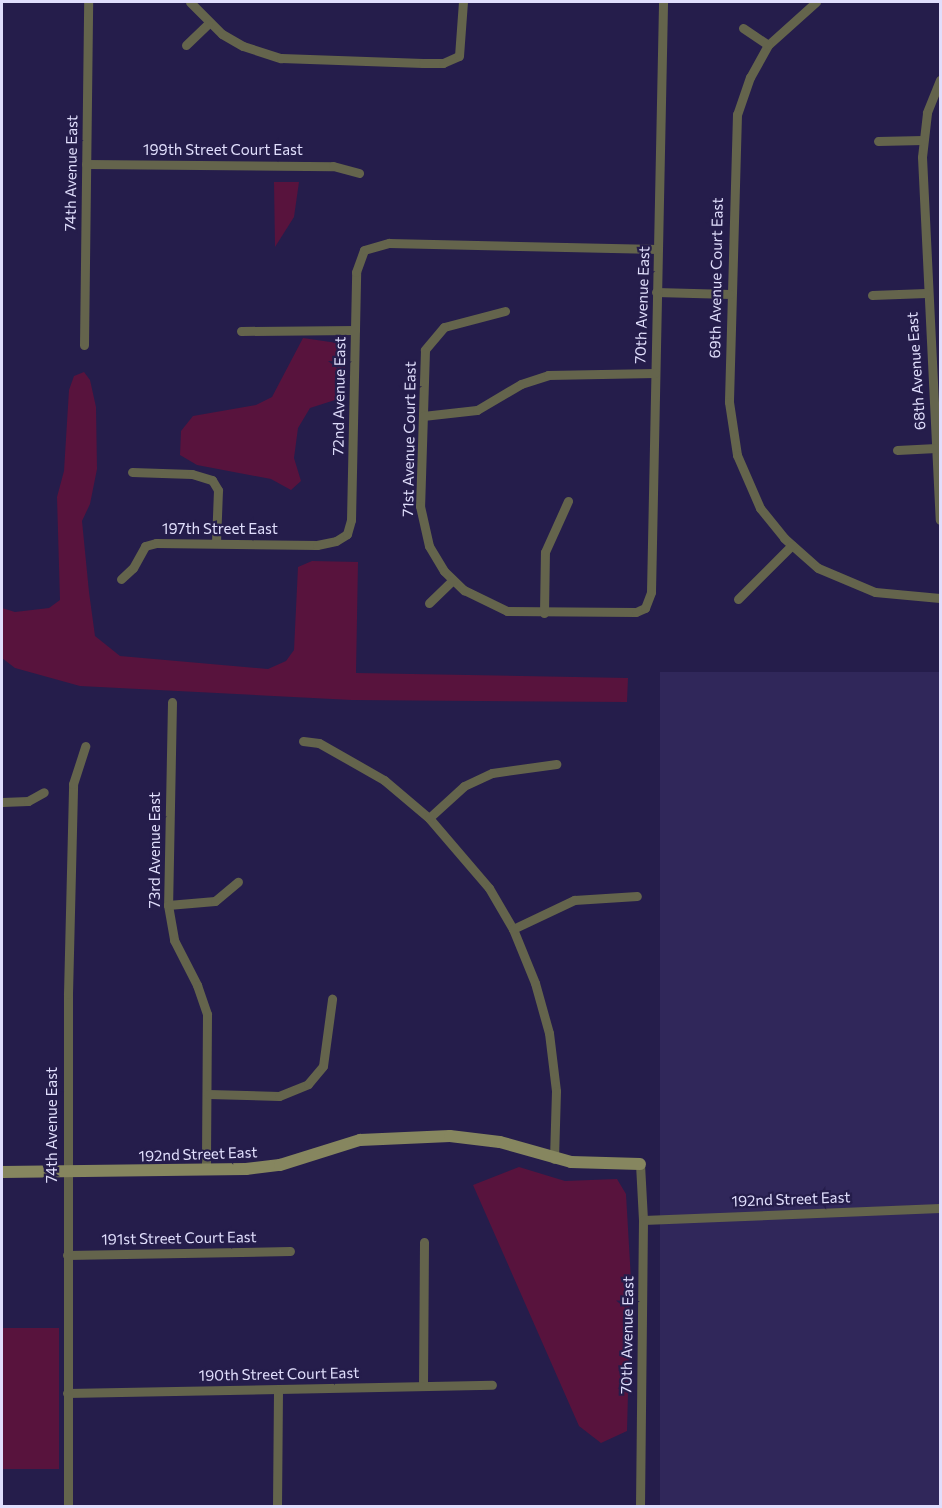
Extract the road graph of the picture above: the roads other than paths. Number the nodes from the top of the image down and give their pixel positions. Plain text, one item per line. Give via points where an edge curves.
1 (88, 2) edge
2 (190, 2) edge
3 (463, 2) edge
4 (663, 2) edge
5 (816, 2) edge
6 (208, 24) junction
7 (743, 28) dead end
8 (186, 45) dead end
9 (768, 45) junction
10 (940, 80) edge
11 (923, 140) junction
12 (879, 141) dead end
13 (86, 164) junction
14 (359, 172) dead end
15 (658, 249) junction
16 (657, 292) junction
17 (926, 293) junction
18 (730, 294) junction
19 (872, 295) dead end
20 (505, 311) dead end
21 (355, 330) junction
22 (241, 331) dead end
23 (84, 345) dead end
24 (655, 373) junction
25 (423, 416) junction
26 (936, 448) junction
27 (897, 450) dead end
28 (132, 472) dead end
29 (568, 501) dead end
30 (940, 520) edge
31 (216, 541) junction
32 (336, 542) joint
33 (792, 546) junction
34 (121, 579) dead end
35 (453, 580) junction
36 (940, 598) edge
37 (738, 599) dead end
38 (429, 603) dead end
39 (645, 608) joint
40 (544, 613) junction
41 (172, 702) dead end
42 (303, 741) dead end
43 (85, 746) dead end
44 (556, 764) dead end
45 (44, 792) dead end
46 (2, 802) edge
47 (429, 818) junction
48 (238, 882) dead end
49 (637, 896) dead end
50 (168, 905) junction
51 (513, 929) junction
52 (332, 999) dead end
53 (208, 1094) junction
54 (554, 1159) junction
55 (639, 1164) joint
56 (206, 1170) junction
57 (2, 1172) edge
58 (66, 1172) junction
59 (940, 1208) edge
60 (643, 1220) junction
61 (424, 1242) dead end
62 (290, 1251) dead end
63 (67, 1255) junction
64 (492, 1385) dead end
65 (423, 1386) junction
66 (278, 1390) junction
67 (67, 1392) junction
68 (68, 1506) edge
69 (278, 1506) edge
70 (640, 1506) edge

1 - 13 street, 74th Avenue East
2 - 6 street
3 - 6 street via 459,56 443,63 294,60 243,46
4 - 15 street, 70th Avenue East
5 - 9 street, 69th Avenue Court East
6 - 8 street
7 - 9 street
9 - 18 street, 69th Avenue Court East via 750,77 737,114
10 - 11 street, 68th Avenue East via 927,113
11 - 12 street
11 - 17 street, 68th Avenue East
13 - 14 street, 199th Street Court East via 333,166
13 - 23 street, 74th Avenue East
15 - 16 street, 70th Avenue East
15 - 21 street, 72nd Avenue East via 389,243 368,249 362,255 356,272
16 - 18 street
16 - 24 street, 70th Avenue East
17 - 19 street, 68th Avenue East
17 - 26 street, 68th Avenue East
18 - 33 street, 69th Avenue Court East via 729,402 736,455 759,508
20 - 25 street, 71st Avenue Court East via 455,322 437,332 426,350
21 - 22 street
21 - 32 street, 72nd Avenue East via 351,520 346,534
24 - 25 street via 548,375 521,384 477,410
24 - 39 street, 70th Avenue East via 651,592
25 - 35 street, 71st Avenue Court East via 422,523 434,555
26 - 27 street, 68th Avenue East
26 - 30 street, 68th Avenue East
28 - 31 street via 209,479 218,490
29 - 40 street via 545,552
31 - 32 street, 197th Street East via 317,545
31 - 34 street, 197th Street East via 145,546 133,568
33 - 36 street via 818,568 846,582 896,596
33 - 37 street
35 - 38 street
35 - 40 street, 71st Avenue Court East via 477,599 507,611
39 - 40 street, 71st Avenue Court East via 636,612
41 - 50 street, 73rd Avenue East
42 - 47 street via 319,743 351,759 384,780
43 - 58 street, 74th Avenue East via 73,784
44 - 47 street via 492,773 464,786
45 - 46 street via 28,801
47 - 51 street via 468,860
48 - 50 street via 215,901
49 - 51 street via 574,900
50 - 53 street, 73rd Avenue East via 174,940 207,1014
51 - 54 street via 535,983 549,1033 556,1091
52 - 53 street via 323,1066 308,1084 279,1096
53 - 56 street, 73rd Avenue East
54 - 55 street, 192nd Street East
54 - 56 street, 192nd Street East via 474,1138 380,1138 346,1143 280,1164
55 - 60 street, 70th Avenue East
56 - 58 street, 192nd Street East
57 - 58 street, 192nd Street East
58 - 63 street, 74th Avenue East
59 - 60 street, 192nd Street East
60 - 70 street, 70th Avenue East
61 - 65 street
62 - 63 street, 191st Street Court East
63 - 67 street, 74th Avenue East
64 - 65 street, 190th Street Court East
65 - 66 street, 190th Street Court East
66 - 67 street, 190th Street Court East
66 - 69 street
67 - 68 street, 74th Avenue East

